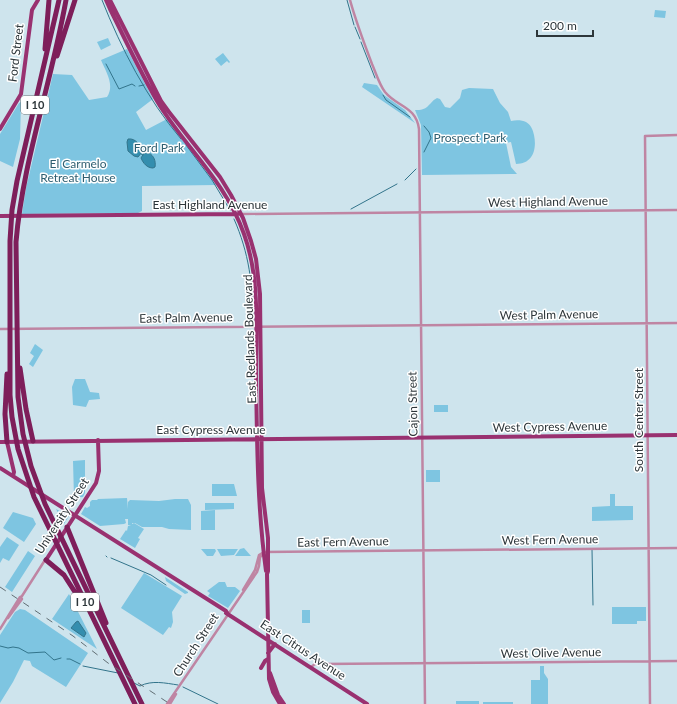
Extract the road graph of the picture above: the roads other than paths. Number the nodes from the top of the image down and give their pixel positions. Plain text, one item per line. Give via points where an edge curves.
1 (38, 0) edge
2 (49, 0) edge
3 (59, 0) edge
4 (66, 0) edge
5 (75, 0) edge
6 (106, 0) edge
7 (110, 0) edge
8 (350, 0) edge
9 (41, 77) junction
10 (49, 79) junction
11 (0, 129) edge
12 (677, 135) edge
13 (646, 210) junction
14 (677, 210) edge
15 (420, 213) junction
16 (238, 214) junction
17 (0, 216) edge
18 (646, 323) junction
19 (677, 323) edge
20 (421, 325) junction
21 (259, 327) junction
22 (0, 329) edge
23 (10, 341) junction
24 (18, 342) junction
25 (677, 435) edge
26 (648, 436) junction
27 (422, 438) junction
28 (259, 439) junction
29 (98, 440) junction
30 (34, 441) junction
31 (0, 442) edge
32 (7, 442) junction
33 (0, 468) edge
34 (13, 476) junction
35 (75, 515) junction
36 (67, 527) junction
37 (649, 548) junction
38 (677, 548) edge
39 (423, 550) junction
40 (265, 553) junction
41 (46, 560) junction
42 (265, 565) junction
43 (259, 566) junction
44 (267, 574) junction
45 (243, 590) junction
46 (90, 614) junction
47 (228, 614) junction
48 (0, 629) edge
49 (110, 637) junction
50 (268, 639) junction
51 (275, 644) junction
52 (268, 653) junction
53 (268, 659) junction
54 (649, 661) junction
55 (677, 661) edge
56 (425, 663) junction
57 (311, 667) junction
58 (261, 668) dead end
59 (270, 673) junction
60 (135, 704) edge
61 (142, 704) edge
62 (169, 704) edge
63 (280, 704) edge
64 (284, 704) edge
65 (367, 704) edge
66 (425, 704) edge
67 (650, 704) edge

1 - 11 main road, Ford Street via 32,10 21,94
2 - 9 highway
3 - 9 highway, I 10
4 - 10 highway, I 10
5 - 10 highway
6 - 16 main road, East Redlands Boulevard via 160,105 215,178
7 - 16 main road, East Redlands Boulevard via 161,101 220,177 231,195
8 - 15 street, Cajon Street via 358,28 380,82 388,95 416,118 419,129
9 - 23 highway, I 10 via 12,210
10 - 24 highway, I 10 via 19,210 16,242
12 - 13 street, South Center Street via 645,136
13 - 14 street, West Highland Avenue
13 - 15 street, West Highland Avenue
13 - 18 street, South Center Street
15 - 16 street, East Highland Avenue
15 - 20 street, Cajon Street
16 - 17 main road, East Highland Avenue
16 - 21 main road, East Redlands Boulevard via 251,241 256,259 260,294
18 - 19 street, West Palm Avenue
18 - 20 street, West Palm Avenue
18 - 26 street, South Center Street
20 - 21 street, East Palm Avenue
20 - 27 street, Cajon Street
21 - 22 street, East Palm Avenue
21 - 28 main road, East Redlands Boulevard
23 - 32 highway via 5,414
23 - 46 highway, I 10 via 10,395 15,434 26,477
24 - 30 highway via 26,409
24 - 49 highway, I 10 via 18,397 23,434 36,483
25 - 26 main road, West Cypress Avenue
26 - 27 main road, West Cypress Avenue
26 - 37 street, South Center Street
27 - 28 main road, East Cypress Avenue
27 - 39 street, Cajon Street
28 - 29 main road, East Cypress Avenue
28 - 40 main road, East Redlands Boulevard via 258,486
29 - 30 main road, East Cypress Avenue
29 - 35 main road, University Street via 97,480
30 - 32 main road, East Cypress Avenue
31 - 32 main road, East Cypress Avenue
32 - 34 main road
33 - 34 main road, East Citrus Avenue
34 - 35 main road, East Citrus Avenue
35 - 36 main road, University Street
35 - 47 main road, East Citrus Avenue
36 - 41 main road, University Street
36 - 49 highway
37 - 38 street, West Fern Avenue
37 - 39 street, West Fern Avenue
37 - 54 street, South Center Street
39 - 40 street, East Fern Avenue
39 - 56 street, Cajon Street
40 - 42 main road, East Redlands Boulevard
40 - 43 street via 260,557
40 - 44 main road, East Redlands Boulevard
40 - 45 street via 259,555 255,570
41 - 46 highway via 64,575
41 - 48 street, University Street
42 - 43 main road
42 - 44 main road, East Redlands Boulevard
43 - 45 street
44 - 50 main road, East Redlands Boulevard
45 - 47 street, Church Street
46 - 60 highway, I 10
47 - 50 main road, East Citrus Avenue
47 - 62 street, Church Street
49 - 61 highway, I 10
50 - 51 main road, East Citrus Avenue
50 - 52 main road, East Redlands Boulevard
51 - 52 main road
51 - 57 main road, East Citrus Avenue
52 - 53 main road, East Redlands Boulevard
53 - 58 main road
53 - 59 main road, East Redlands Boulevard
54 - 55 street, West Olive Avenue
54 - 56 street, West Olive Avenue
54 - 67 street, South Center Street
56 - 57 street, West Olive Avenue via 317,664
56 - 66 street, Cajon Street
57 - 65 main road, East Citrus Avenue
59 - 63 main road, East Redlands Boulevard via 271,686
59 - 64 main road, East Redlands Boulevard

